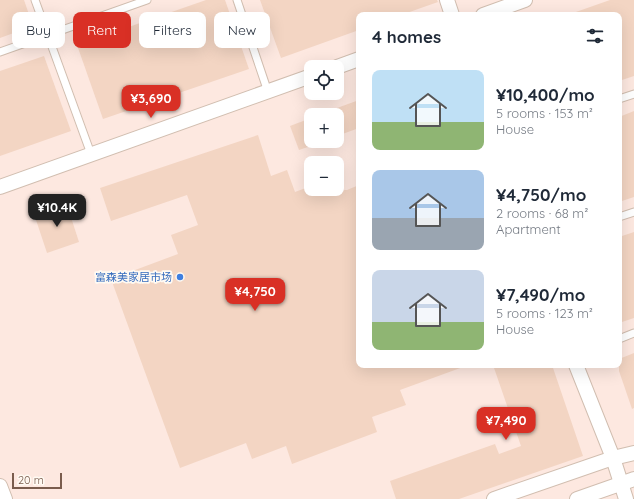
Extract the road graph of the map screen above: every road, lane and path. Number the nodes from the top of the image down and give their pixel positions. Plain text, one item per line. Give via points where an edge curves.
1 (36, 0) edge
2 (147, 0) edge
3 (237, 0) edge
4 (447, 0) edge
5 (525, 0) edge
6 (40, 12) edge
7 (451, 12) edge
8 (491, 12) edge
9 (65, 29) edge
10 (12, 48) edge
11 (53, 48) edge
12 (0, 52) edge
13 (356, 60) edge
14 (344, 64) edge
15 (304, 79) edge
16 (268, 92) junction
17 (634, 94) edge
18 (622, 98) edge
19 (91, 154) junction
20 (0, 187) edge
21 (634, 212) edge
22 (622, 217) edge
23 (634, 333) edge
24 (622, 338) edge
25 (577, 368) edge
26 (633, 457) edge
27 (613, 458) junction
28 (628, 481) edge
29 (0, 486) edge
30 (5, 499) edge
31 (494, 499) edge
32 (577, 499) edge
33 (626, 499) edge

1 - 6 lane
2 - 9 lane
3 - 16 lane
4 - 7 street
5 - 8 street
10 - 12 lane
11 - 19 lane
13 - 14 street
15 - 16 street
16 - 19 street
17 - 18 lane
19 - 20 street
21 - 22 lane
23 - 24 lane
25 - 27 street
26 - 27 street
27 - 28 street
27 - 31 street
28 - 32 street
28 - 33 street
29 - 30 street

